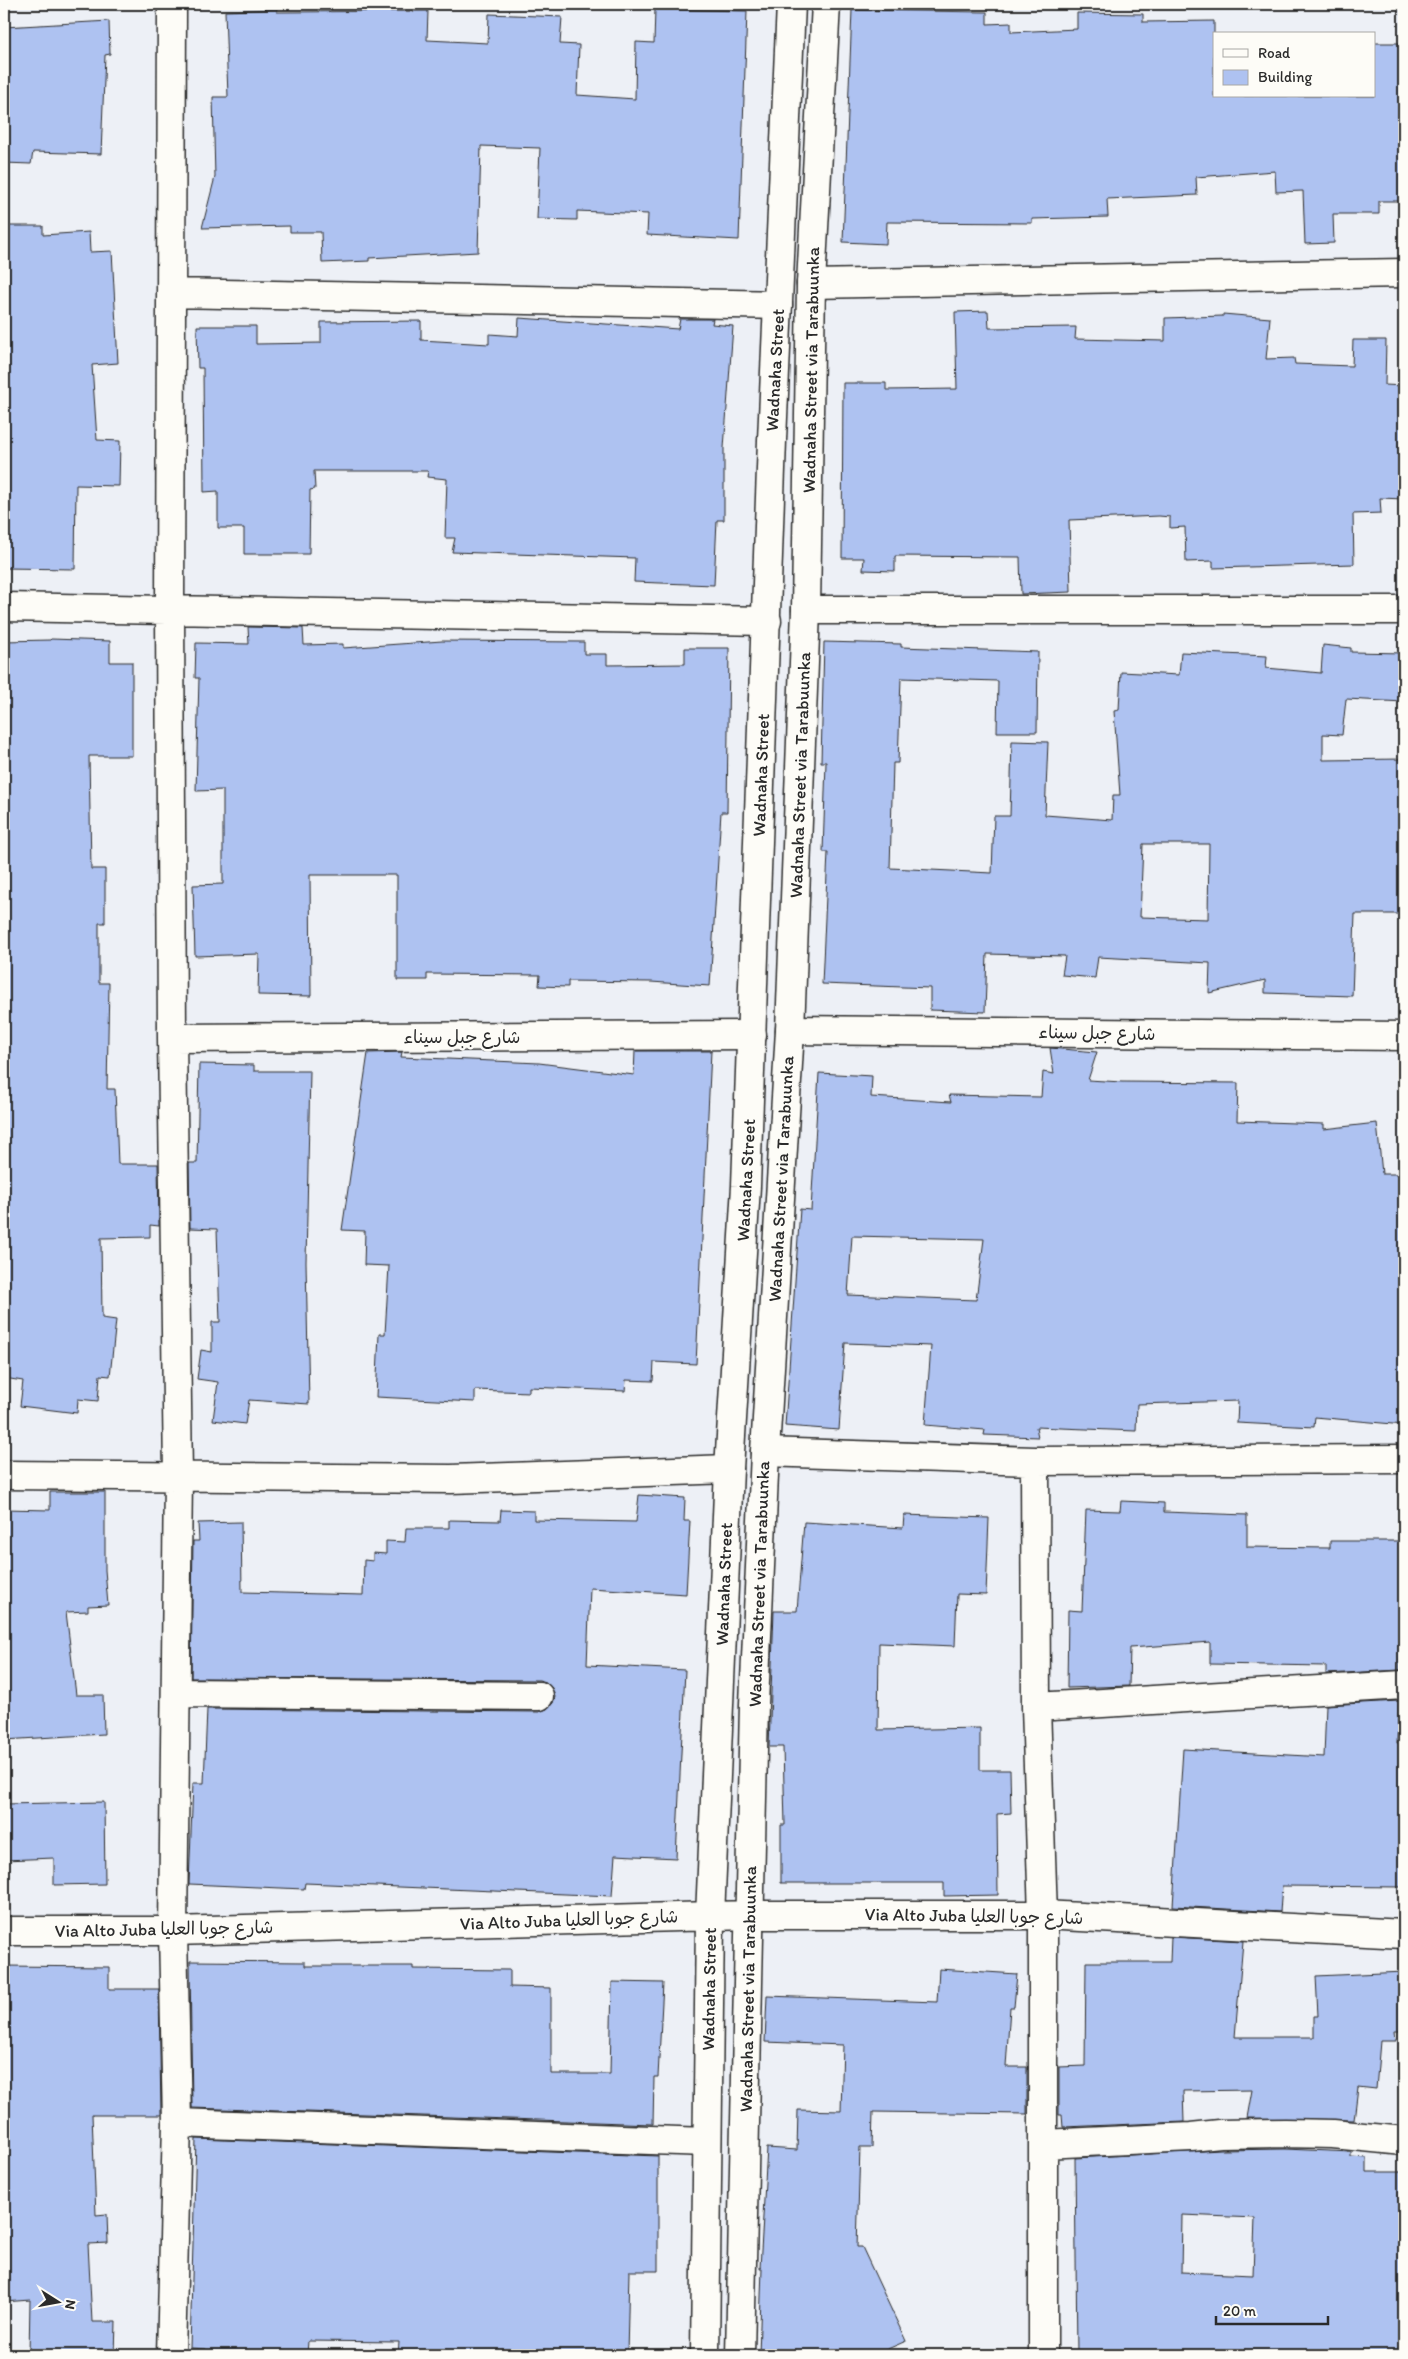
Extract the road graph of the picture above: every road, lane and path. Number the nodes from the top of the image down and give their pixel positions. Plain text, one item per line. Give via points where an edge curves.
1 (172, 4) edge
2 (791, 4) edge
3 (826, 4) edge
4 (1404, 273) edge
5 (811, 284) junction
6 (171, 293) junction
7 (778, 305) junction
8 (4, 608) edge
9 (170, 609) junction
10 (806, 610) junction
11 (1404, 610) edge
12 (767, 621) junction
13 (790, 1030) junction
14 (752, 1035) junction
15 (1404, 1036) edge
16 (172, 1038) junction
17 (765, 1452) junction
18 (1404, 1459) edge
19 (1035, 1462) junction
20 (729, 1469) junction
21 (4, 1475) edge
22 (178, 1476) junction
23 (1404, 1685) edge
24 (177, 1693) junction
25 (539, 1696) dead end
26 (1036, 1707) junction
27 (750, 1915) junction
28 (1043, 1915) junction
29 (710, 1917) junction
30 (4, 1931) edge
31 (174, 1931) junction
32 (1404, 1934) edge
33 (177, 2123) junction
34 (707, 2142) junction
35 (1404, 2142) edge
36 (1043, 2144) junction
37 (171, 2355) edge
38 (705, 2355) edge
39 (740, 2355) edge
40 (1043, 2355) edge

1 - 6 street
2 - 7 street, Wadnaha Street
3 - 5 street, Wadnaha Street via Tarabuunka
4 - 5 street
5 - 10 street, Wadnaha Street via Tarabuunka
6 - 7 street
6 - 9 street
7 - 12 street, Wadnaha Street
8 - 9 street
9 - 12 street
9 - 16 street
10 - 11 street
10 - 13 street, Wadnaha Street via Tarabuunka
12 - 14 street, Wadnaha Street
13 - 15 street, شارع جبل سيناء
13 - 17 street, Wadnaha Street via Tarabuunka
14 - 16 street, شارع جبل سيناء
14 - 20 street, Wadnaha Street
16 - 22 street
17 - 19 street
17 - 27 street, Wadnaha Street via Tarabuunka via 754,1704
18 - 19 street
19 - 26 street
20 - 22 street via 451,1479
20 - 29 street, Wadnaha Street
21 - 22 street
22 - 24 street
23 - 26 street
24 - 25 street
24 - 31 street
26 - 28 street
27 - 28 street, Via Alto Juba شارع جوبا العليا
27 - 29 street, Via Alto Juba شارع جوبا العليا
27 - 39 street, Wadnaha Street via Tarabuunka
28 - 32 street, Via Alto Juba شارع جوبا العليا
28 - 36 street
29 - 31 street, Via Alto Juba شارع جوبا العليا
29 - 34 street, Wadnaha Street
30 - 31 street, Via Alto Juba شارع جوبا العليا
31 - 33 street
33 - 34 street
33 - 37 street
34 - 38 street, Wadnaha Street
35 - 36 street via 1333,2134 1276,2133
36 - 40 street

